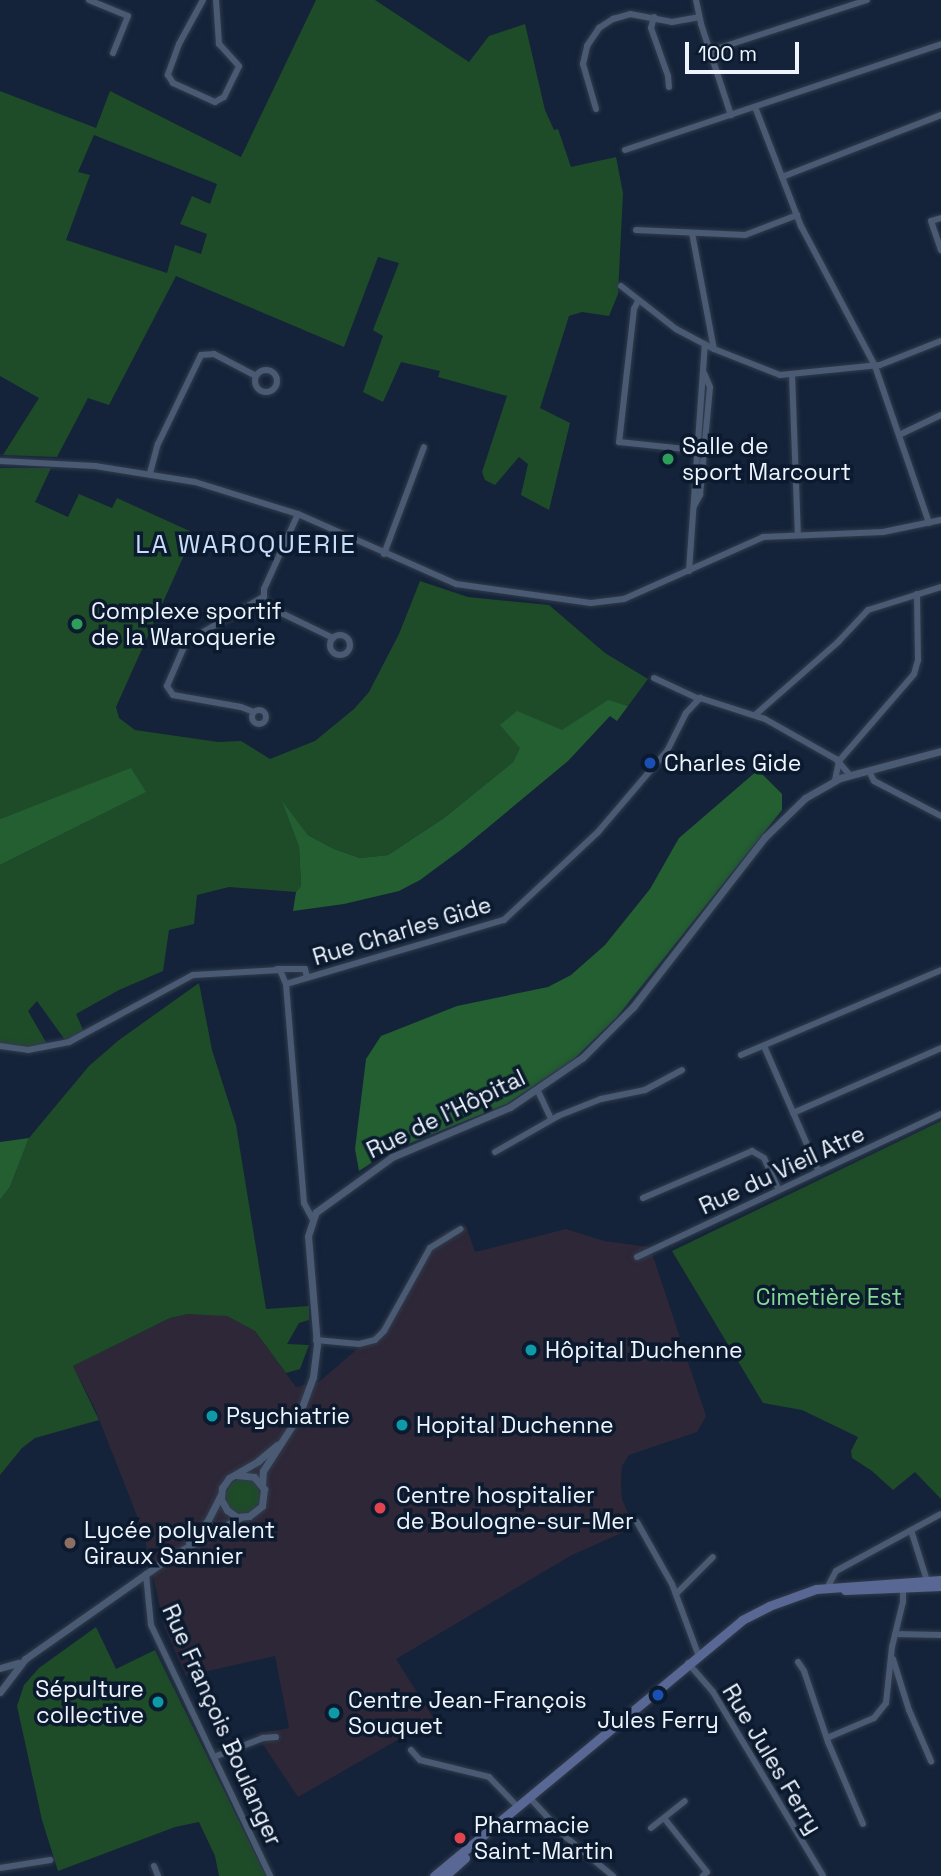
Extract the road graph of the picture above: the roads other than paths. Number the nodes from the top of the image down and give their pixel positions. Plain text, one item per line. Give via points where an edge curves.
1 (89, 0) edge
2 (203, 0) edge
3 (216, 0) edge
4 (696, 0) edge
5 (867, 0) edge
6 (654, 17) junction
7 (699, 17) junction
8 (941, 44) edge
9 (710, 51) junction
10 (113, 53) dead end
11 (669, 87) dead end
12 (755, 107) junction
13 (596, 108) dead end
14 (731, 115) junction
15 (941, 115) edge
16 (625, 150) dead end
17 (782, 177) junction
18 (797, 215) junction
19 (941, 218) edge
20 (636, 230) dead end
21 (692, 233) junction
22 (941, 250) edge
23 (621, 286) dead end
24 (638, 301) junction
25 (941, 341) edge
26 (705, 345) junction
27 (714, 349) junction
28 (876, 366) junction
29 (703, 371) junction
30 (792, 374) junction
31 (257, 376) dead end
32 (941, 415) edge
33 (899, 435) junction
34 (424, 447) dead end
35 (695, 450) junction
36 (0, 461) edge
37 (150, 473) junction
38 (693, 508) junction
39 (298, 514) junction
40 (941, 520) edge
41 (929, 523) junction
42 (798, 535) junction
43 (384, 554) junction
44 (689, 571) junction
45 (941, 587) edge
46 (917, 594) junction
47 (263, 597) junction
48 (332, 638) dead end
49 (654, 678) dead end
50 (699, 699) junction
51 (254, 712) dead end
52 (755, 715) junction
53 (941, 751) edge
54 (839, 761) junction
55 (879, 769) junction
56 (869, 771) junction
57 (850, 775) junction
58 (835, 780) junction
59 (885, 785) junction
60 (941, 816) edge
61 (275, 969) junction
62 (941, 970) edge
63 (307, 978) junction
64 (286, 984) junction
65 (0, 1046) edge
66 (764, 1046) junction
67 (941, 1048) edge
68 (741, 1055) dead end
69 (681, 1070) dead end
70 (538, 1091) junction
71 (793, 1113) junction
72 (941, 1114) edge
73 (551, 1119) junction
74 (495, 1152) dead end
75 (819, 1172) junction
76 (779, 1191) junction
77 (643, 1198) dead end
78 (312, 1219) junction
79 (461, 1229) dead end
80 (637, 1257) dead end
81 (316, 1340) junction
82 (291, 1429) junction
83 (236, 1475) junction
84 (262, 1485) junction
85 (221, 1493) junction
86 (941, 1514) edge
87 (241, 1517) junction
88 (637, 1522) dead end
89 (911, 1530) junction
90 (173, 1555) junction
91 (713, 1557) dead end
92 (146, 1574) junction
93 (941, 1580) edge
94 (928, 1584) junction
95 (904, 1585) junction
96 (827, 1586) junction
97 (941, 1586) edge
98 (676, 1594) junction
99 (895, 1634) junction
100 (941, 1635) edge
101 (698, 1654) junction
102 (891, 1654) junction
103 (25, 1659) junction
104 (798, 1662) dead end
105 (688, 1663) junction
106 (0, 1669) edge
107 (7, 1683) junction
108 (0, 1692) edge
109 (276, 1737) dead end
110 (827, 1738) junction
111 (411, 1750) dead end
112 (214, 1757) junction
113 (931, 1761) dead end
114 (529, 1797) junction
115 (685, 1801) dead end
116 (519, 1807) junction
117 (664, 1818) junction
118 (863, 1824) dead end
119 (652, 1828) dead end
120 (50, 1860) dead end
121 (154, 1866) dead end
122 (0, 1868) edge
123 (443, 1875) edge
124 (158, 1876) edge
125 (270, 1876) edge
126 (613, 1876) edge
127 (703, 1876) edge
128 (823, 1876) edge

1 - 10 street via 128,16
2 - 3 street via 179,44 169,77 215,102 224,97 239,66 219,44
4 - 7 street
5 - 9 street
6 - 7 street via 675,22
6 - 11 street via 651,28
6 - 13 street via 621,16 591,38 583,68
7 - 9 street
8 - 12 street
9 - 14 street
12 - 14 street
12 - 17 street
14 - 16 street
15 - 17 street
17 - 18 street
18 - 21 street via 744,235
18 - 28 street
19 - 22 street via 931,221
20 - 21 street
21 - 27 street
23 - 24 street
24 - 26 street
24 - 35 street via 619,442
25 - 28 street
26 - 27 street
26 - 29 street
27 - 30 street via 774,373
28 - 30 street
28 - 33 street
29 - 35 street
29 - 38 street via 710,387 700,495
30 - 42 street
31 - 37 street via 214,354 201,355 158,444
32 - 33 street
33 - 41 street
34 - 43 street
35 - 38 street
36 - 37 street
37 - 39 street via 222,489
38 - 44 street
39 - 43 street
39 - 47 street
40 - 41 street
41 - 42 street via 888,531
42 - 44 street via 763,537
43 - 44 street via 456,584 591,603 616,601
45 - 46 street
46 - 52 street via 867,610
46 - 54 street via 916,671
47 - 48 street via 270,607
47 - 51 street via 186,642 167,686 173,695
49 - 50 street
50 - 52 street
50 - 63 street, Rue Charles Gide via 686,713 667,751 597,832 504,920
52 - 54 street
53 - 55 street, Rue de l'Hôpital
54 - 57 street
54 - 58 street
55 - 56 street, Rue de l'Hôpital
55 - 59 street
56 - 57 street, Rue de l'Hôpital
56 - 59 street via 873,780
57 - 58 street, Rue de l'Hôpital
58 - 70 street, Rue de l'Hôpital via 779,821 620,1022
59 - 60 street
61 - 63 street, Rue Charles Gide via 305,970
61 - 64 street, Rue Charles Gide via 283,972
61 - 65 street, Rue Charles Gide via 193,975 69,1042 28,1050
62 - 66 street
63 - 64 street, Rue Charles Gide
64 - 78 street via 304,1203
66 - 68 street
66 - 71 street
67 - 71 street
69 - 73 street via 645,1090 601,1099
70 - 73 street
70 - 78 street, Rue de l'Hôpital via 489,1117 392,1157 324,1205
71 - 75 street
72 - 75 street, Rue du Vieil Atre
73 - 74 street
75 - 76 street, Rue du Vieil Atre
76 - 77 street via 764,1158 752,1151
76 - 80 street, Rue du Vieil Atre
78 - 81 street via 307,1236
79 - 81 street via 430,1248 375,1340 359,1344
81 - 82 street via 311,1386
82 - 83 street via 266,1455
82 - 84 street via 263,1471
83 - 84 street via 252,1476
83 - 85 street via 226,1481
84 - 87 street via 261,1507
85 - 87 street via 225,1509
85 - 90 street via 200,1532
86 - 89 street
87 - 90 street
88 - 98 street
89 - 94 street
89 - 96 street via 836,1571
90 - 92 street
91 - 98 street
92 - 103 street
92 - 112 street, Rue François Boulanger via 151,1625
93 - 94 main road
94 - 95 main road
94 - 97 main road
95 - 96 main road
95 - 99 street
96 - 101 main road via 736,1623
98 - 101 street
99 - 100 street
99 - 102 street
101 - 105 main road
102 - 110 street via 889,1694 882,1710 867,1722
102 - 113 street
103 - 106 street
103 - 107 street
104 - 110 street
105 - 114 main road
105 - 128 street, Rue Jules Ferry via 713,1692
106 - 107 street
107 - 108 street
109 - 112 street
110 - 118 street
111 - 116 street via 420,1760 489,1777
112 - 125 street, Rue François Boulanger
114 - 116 main road
114 - 126 street via 567,1838
115 - 117 street
116 - 123 main road
117 - 119 street
117 - 127 street via 706,1872
120 - 122 street
121 - 124 street

